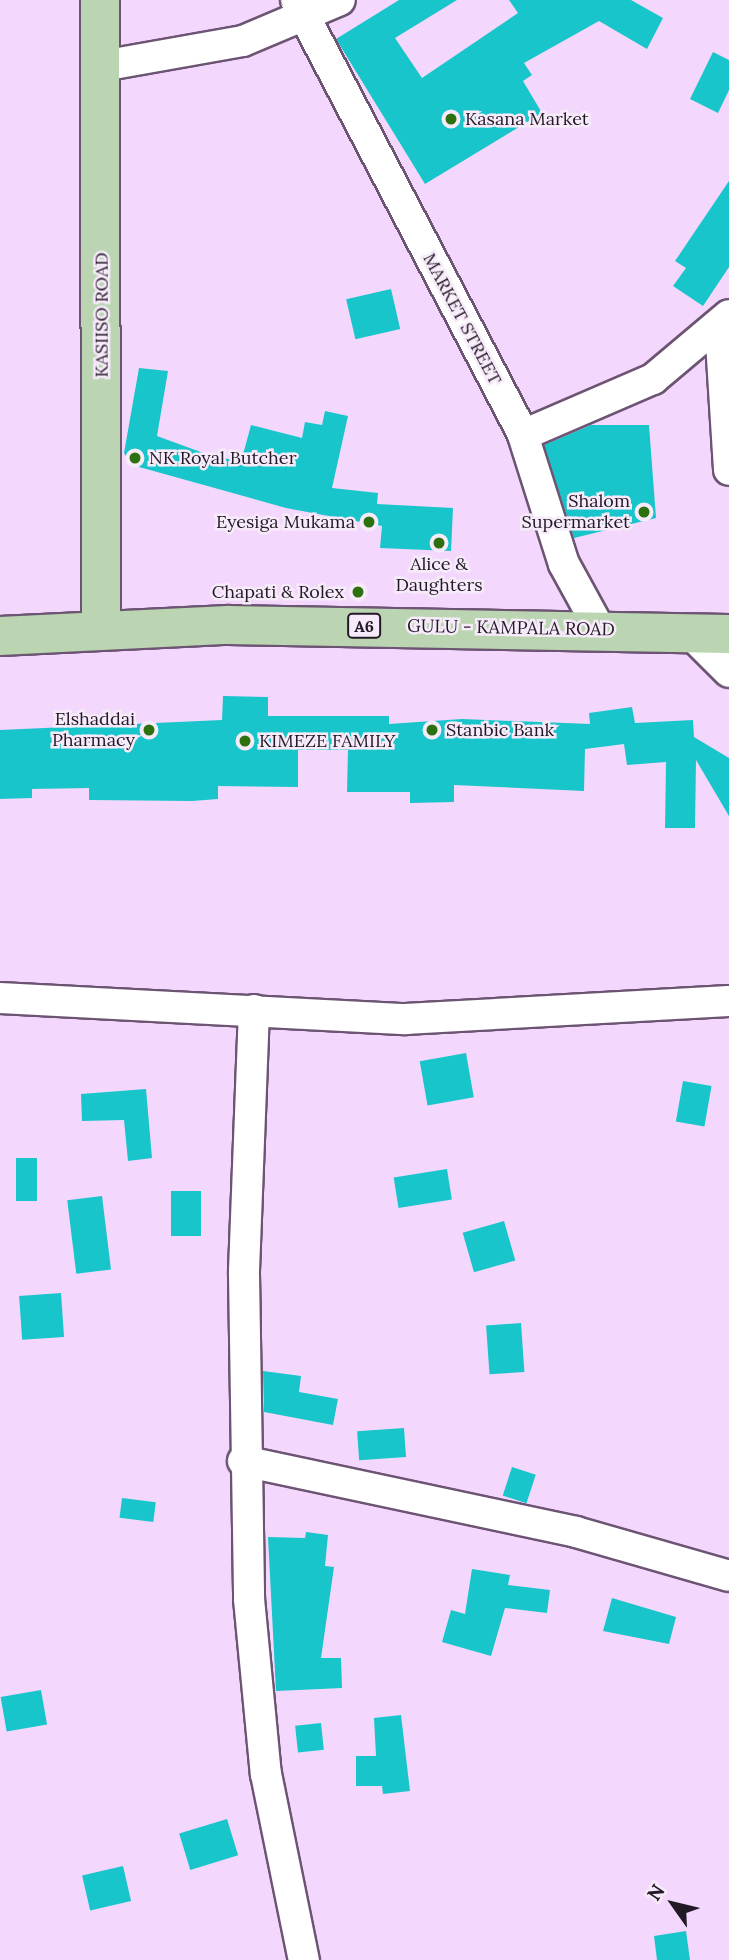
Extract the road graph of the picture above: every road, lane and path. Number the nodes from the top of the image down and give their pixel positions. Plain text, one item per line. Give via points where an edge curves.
1 (100, 0) edge
2 (340, 0) edge
3 (299, 10) edge
4 (102, 66) junction
5 (725, 321) edge
6 (523, 435) junction
7 (729, 470) edge
8 (598, 628) junction
9 (101, 630) junction
10 (690, 633) junction
11 (729, 634) edge
12 (0, 636) edge
13 (729, 672) edge
14 (0, 998) edge
15 (729, 1001) edge
16 (254, 1010) junction
17 (243, 1461) junction
18 (729, 1576) edge
19 (304, 1960) edge

1 - 4 main road, KASIISO ROAD
2 - 3 street
3 - 4 street via 243,41
3 - 6 street, MARKET STREET
4 - 9 main road, KASIISO ROAD
5 - 6 street via 653,379
5 - 7 street
6 - 8 street, MARKET STREET via 564,564
8 - 9 main road, GULU - KAMPALA ROAD / A6
8 - 10 main road, GULU - KAMPALA ROAD / A6
9 - 12 main road, GULU - KAMPALA ROAD / A6
10 - 11 main road, GULU - KAMPALA ROAD / A6
10 - 13 street
14 - 16 street
15 - 16 street via 405,1019
16 - 17 street
17 - 18 street via 576,1532
17 - 19 street via 266,1774

